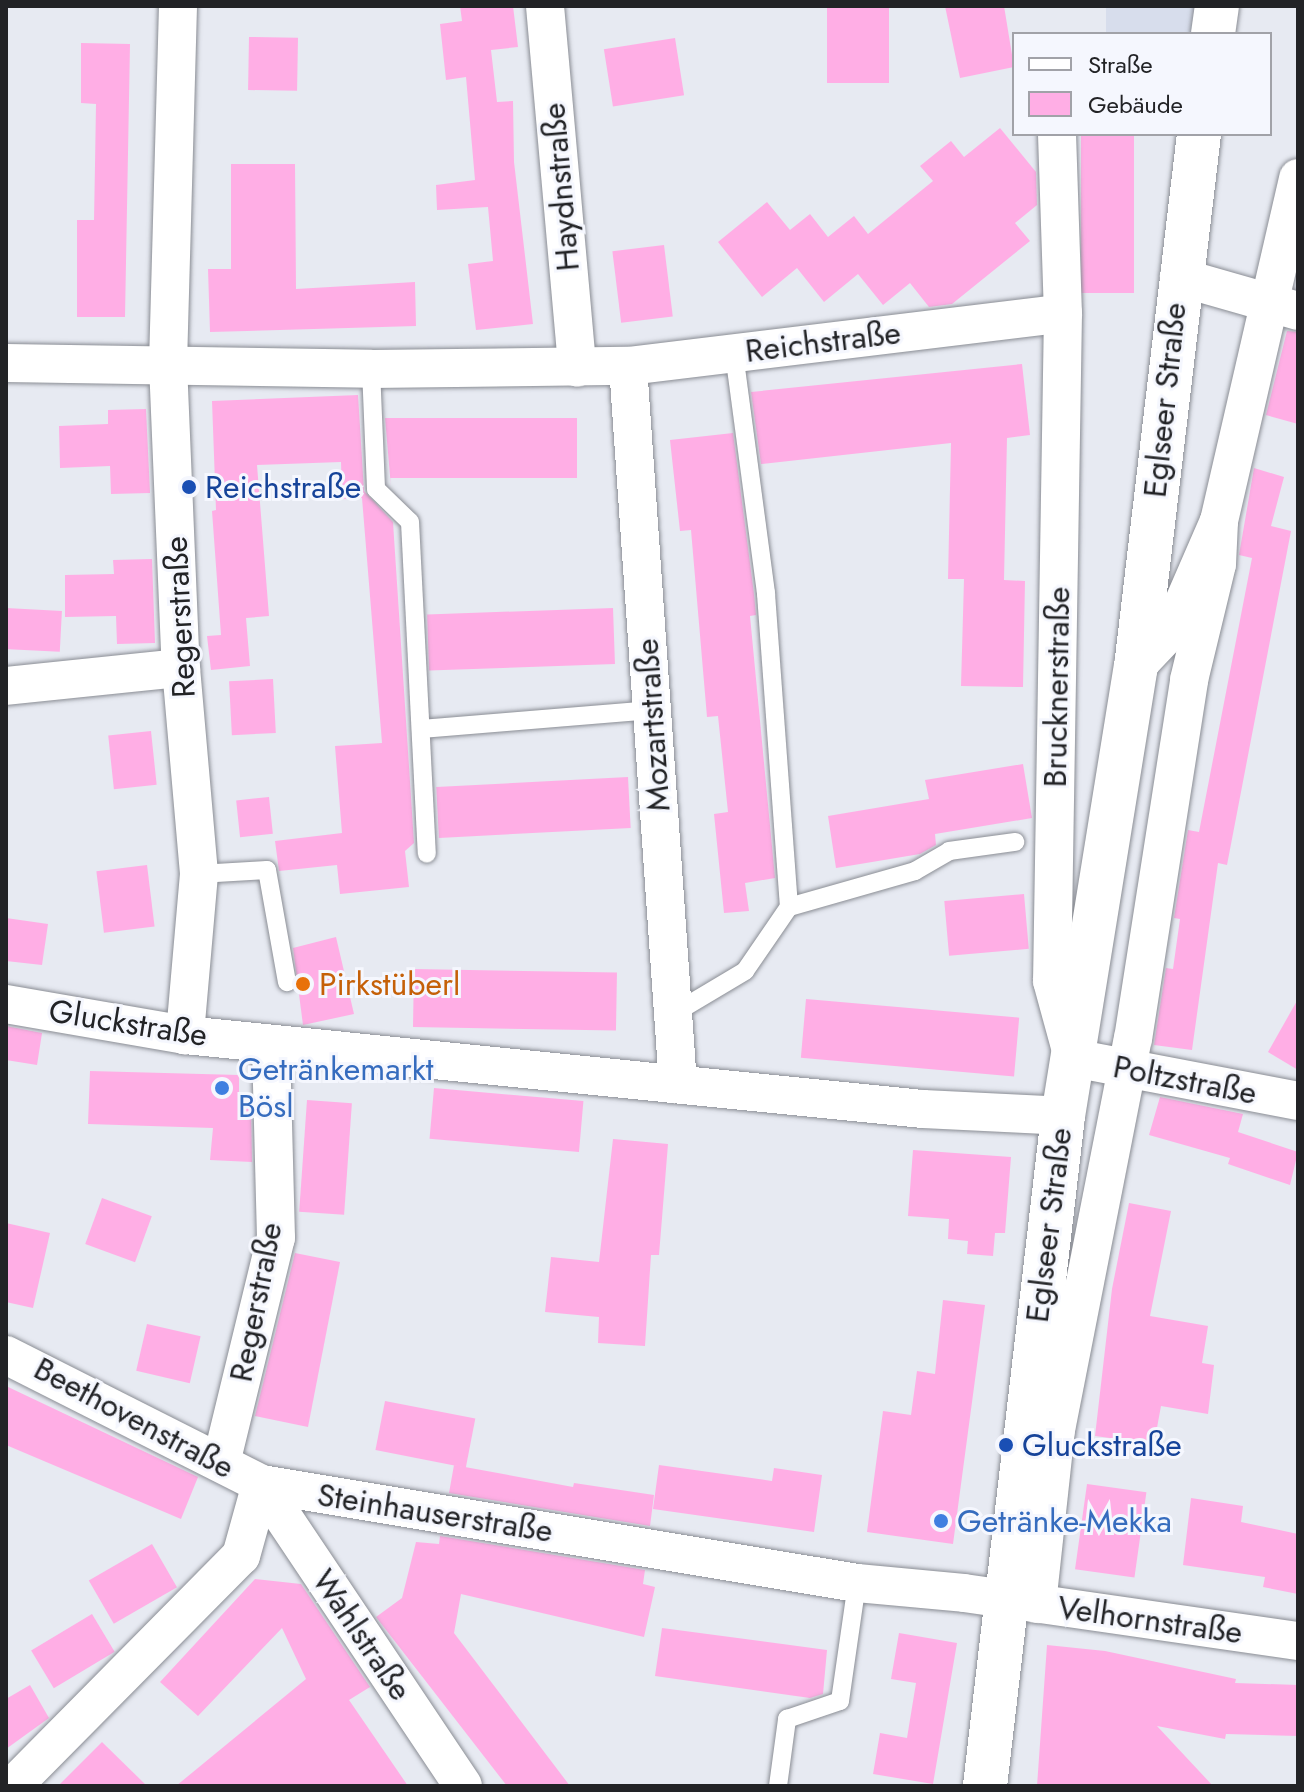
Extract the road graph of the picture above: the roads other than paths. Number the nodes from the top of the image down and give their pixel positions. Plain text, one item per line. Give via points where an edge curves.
1 (178, 6) edge
2 (545, 6) edge
3 (1217, 6) edge
4 (1213, 32) edge
5 (1057, 136) edge
6 (1199, 136) edge
7 (1298, 178) edge
8 (1179, 277) junction
9 (1285, 306) edge
10 (1063, 313) junction
11 (734, 353) junction
12 (6, 363) edge
13 (168, 364) junction
14 (628, 366) junction
15 (577, 368) junction
16 (371, 369) junction
17 (1219, 521) junction
18 (1136, 667) junction
19 (181, 668) junction
20 (6, 686) edge
21 (652, 710) junction
22 (421, 729) junction
23 (1015, 842) dead end
24 (427, 854) dead end
25 (199, 874) junction
26 (789, 907) junction
27 (287, 982) dead end
28 (6, 1004) edge
29 (673, 1014) junction
30 (185, 1035) junction
31 (271, 1044) junction
32 (1073, 1058) junction
33 (1127, 1069) junction
34 (678, 1084) junction
35 (1298, 1101) edge
36 (1063, 1116) junction
37 (6, 1355) edge
38 (221, 1463) junction
39 (261, 1484) junction
40 (857, 1583) junction
41 (1020, 1602) junction
42 (1298, 1641) edge
43 (13, 1786) edge
44 (463, 1786) edge
45 (778, 1786) edge
46 (985, 1786) edge

1 - 13 street, Regerstraße
2 - 15 street, Haydnstraße
3 - 4 street
5 - 10 street, Brucknerstraße
6 - 8 street, Eglseer Straße
7 - 9 street, Eglseer Straße
8 - 9 street
8 - 18 street, Eglseer Straße
9 - 17 street, Eglseer Straße
10 - 11 street, Reichstraße
10 - 32 street, Brucknerstraße via 1052,981
11 - 14 street, Reichstraße
11 - 26 lane via 766,593
12 - 13 street, Reichstraße
13 - 16 street, Reichstraße
13 - 19 street, Regerstraße
14 - 15 street, Reichstraße
14 - 21 street, Mozartstraße
15 - 16 street, Reichstraße
16 - 22 lane via 376,489 410,522
17 - 18 street, Eglseer Straße via 1172,629
17 - 33 street, Eglseer Straße via 1217,564 1189,680
18 - 32 street, Eglseer Straße
19 - 20 street
19 - 25 street, Regerstraße
21 - 22 lane
21 - 29 street, Mozartstraße
22 - 24 lane
23 - 26 lane via 949,851 915,871
25 - 27 lane via 267,870
25 - 30 street, Regerstraße
26 - 29 lane via 745,971
28 - 30 street, Gluckstraße
29 - 34 street, Mozartstraße
30 - 31 street, Gluckstraße
31 - 34 street, Gluckstraße
31 - 38 street, Regerstraße via 276,1238
32 - 33 street, Poltzstraße
32 - 36 street, Eglseer Straße
33 - 35 street, Poltzstraße
33 - 41 street, Eglseer Straße
34 - 36 street, Gluckstraße via 922,1109
36 - 41 street, Eglseer Straße
37 - 38 street, Beethovenstraße
38 - 39 street, Beethovenstraße
39 - 40 street, Steinhauserstraße
39 - 43 street via 241,1556
39 - 44 street, Wahlstraße
40 - 41 street, Steinhauserstraße
40 - 45 lane via 840,1701 787,1719
41 - 42 street, Velhornstraße
41 - 46 street, Eglseer Straße

